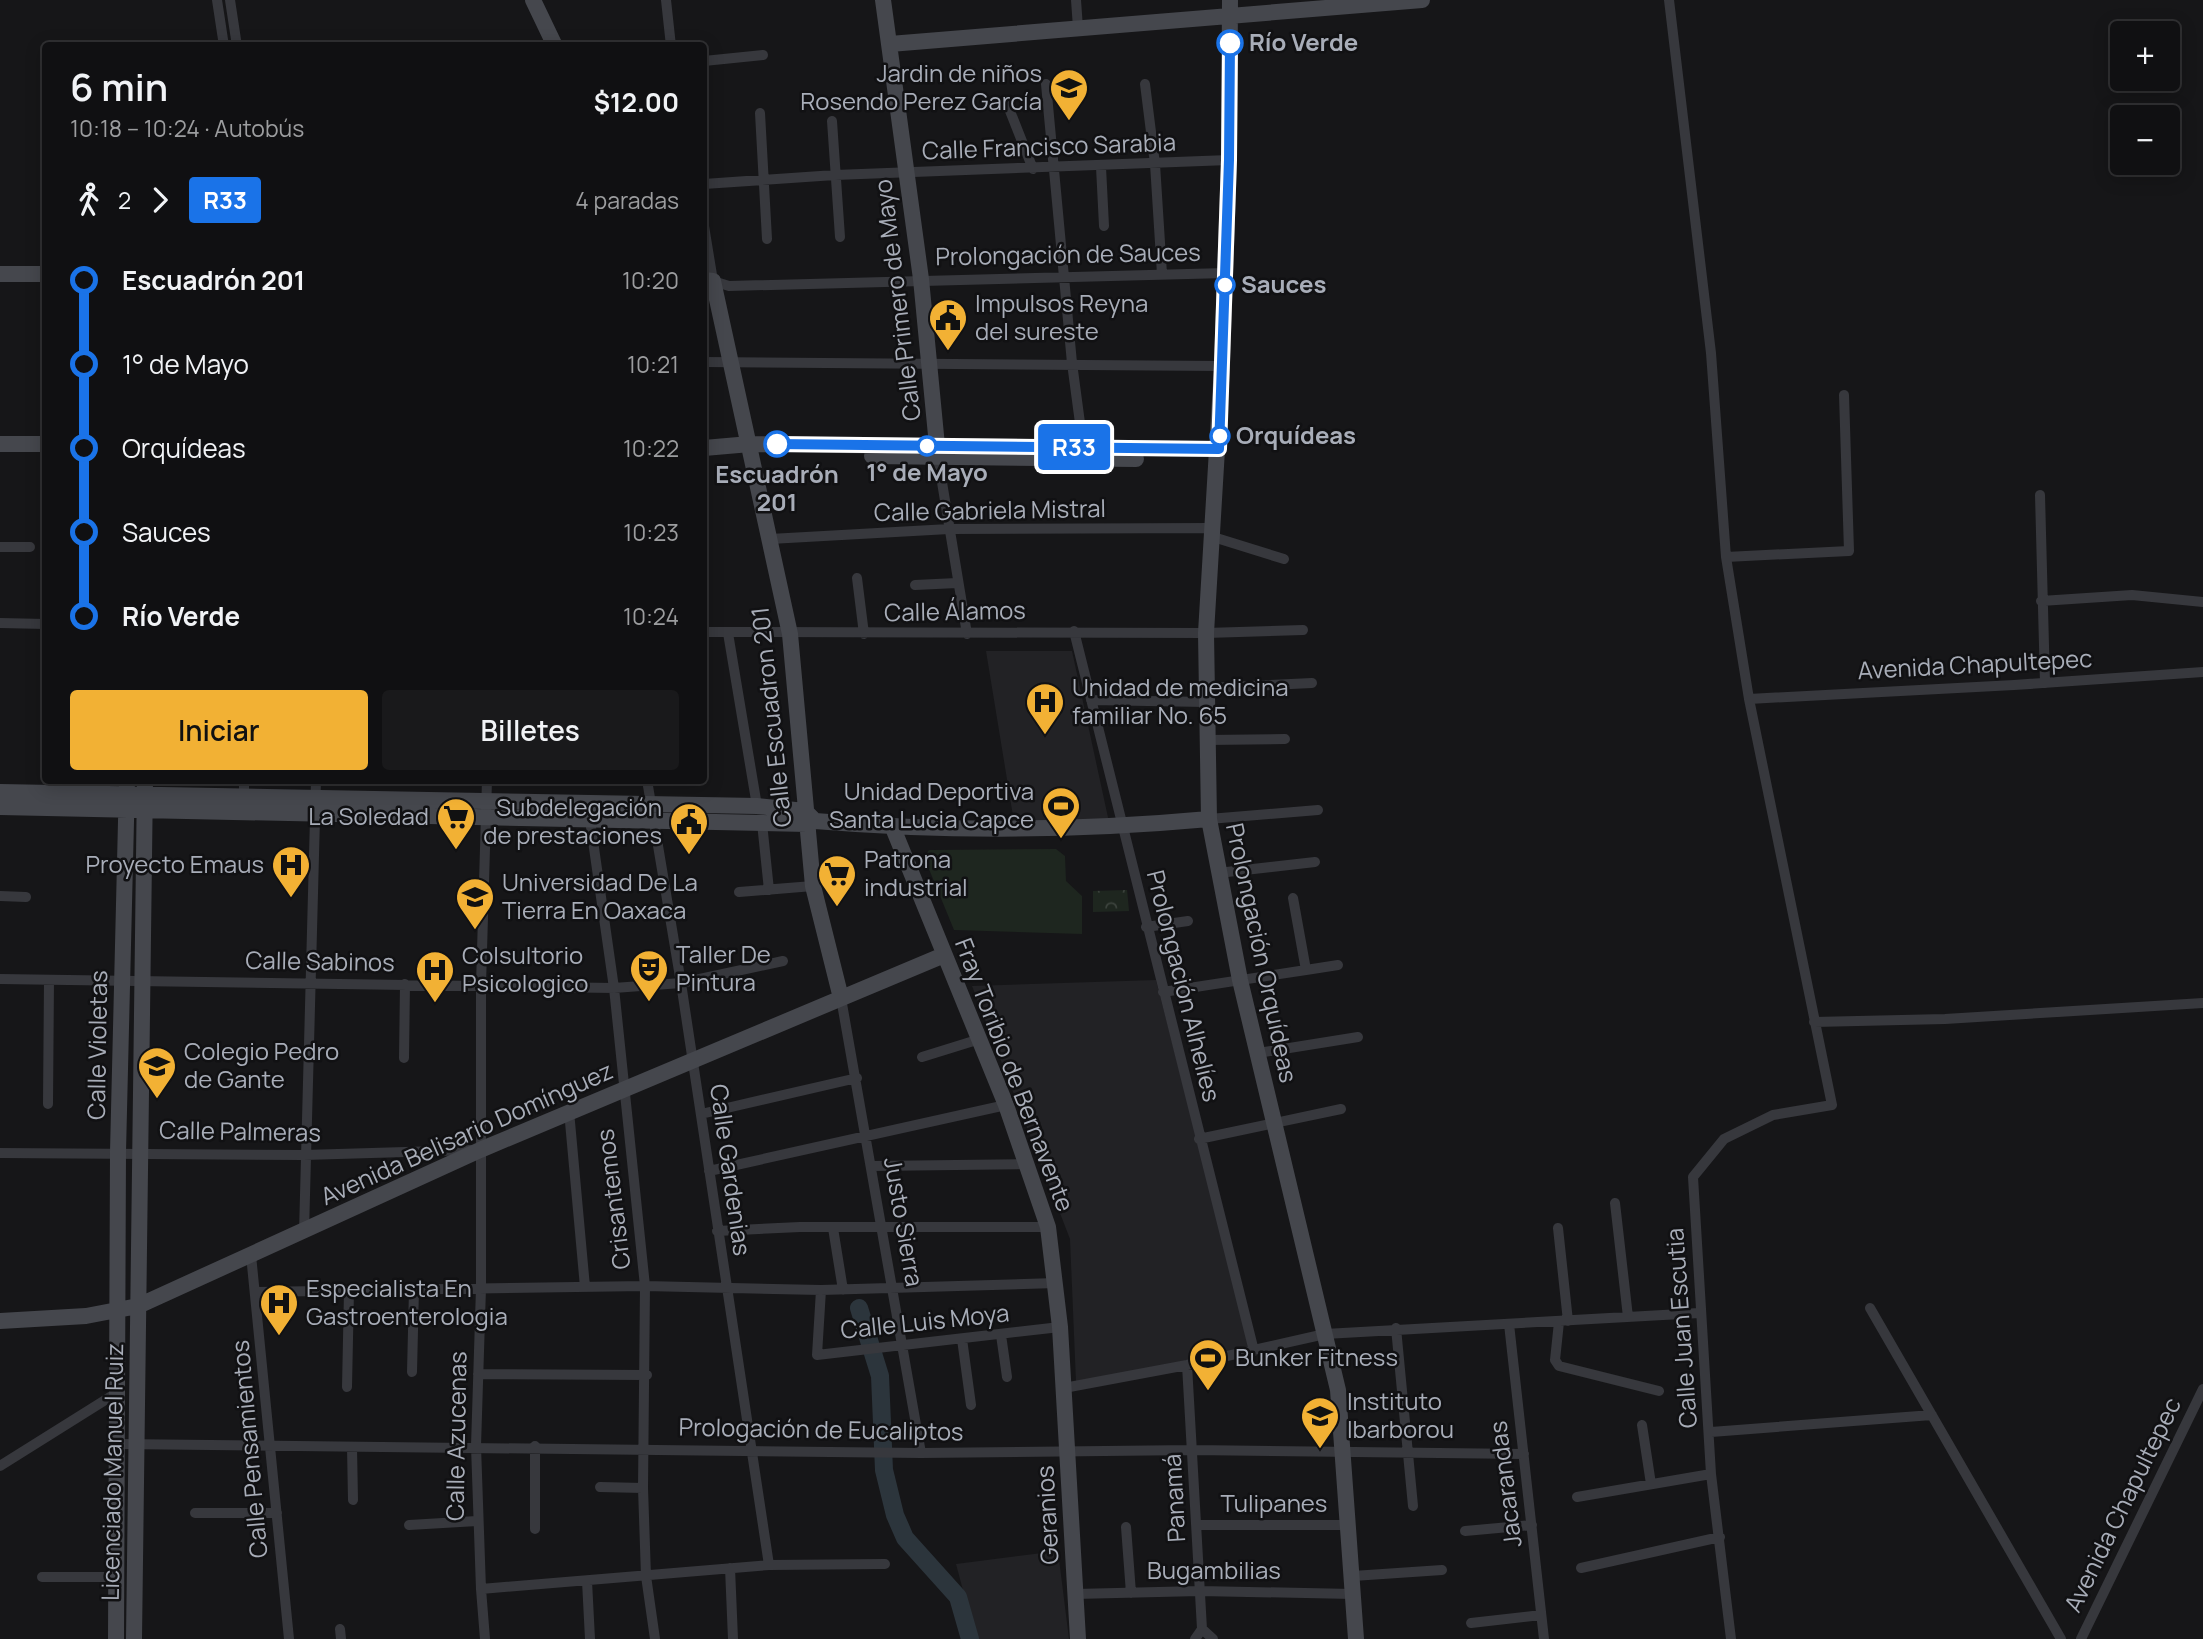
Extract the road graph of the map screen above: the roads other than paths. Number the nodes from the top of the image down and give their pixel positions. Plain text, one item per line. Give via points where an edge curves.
1 (217, 0) edge
2 (230, 0) edge
3 (533, 0) edge
4 (666, 0) edge
5 (883, 0) edge
6 (1076, 0) edge
7 (1411, 0) edge
8 (1422, 0) edge
9 (1669, 0) edge
10 (1230, 8) edge
11 (1078, 28) junction
12 (223, 42) edge
13 (236, 42) edge
14 (553, 42) edge
15 (671, 42) edge
16 (890, 44) junction
17 (763, 55) dead end
18 (707, 61) edge
19 (1046, 84) dead end
20 (1145, 84) dead end
21 (1008, 106) dead end
22 (760, 113) dead end
23 (832, 121) dead end
24 (1229, 160) junction
25 (1155, 164) junction
26 (1101, 167) junction
27 (1033, 169) junction
28 (1054, 169) junction
29 (906, 173) junction
30 (835, 175) junction
31 (766, 181) junction
32 (707, 184) edge
33 (1104, 226) dead end
34 (840, 237) dead end
35 (767, 239) dead end
36 (1226, 273) junction
37 (0, 274) edge
38 (42, 274) edge
39 (1162, 274) junction
40 (1065, 276) junction
41 (921, 279) junction
42 (708, 281) edge
43 (707, 362) edge
44 (927, 362) junction
45 (732, 363) junction
46 (1072, 363) junction
47 (1222, 366) junction
48 (1844, 395) dead end
49 (0, 444) edge
50 (42, 444) edge
51 (707, 448) edge
52 (747, 448) junction
53 (938, 452) junction
54 (1084, 453) junction
55 (1219, 454) junction
56 (2040, 495) dead end
57 (949, 529) junction
58 (1211, 532) junction
59 (770, 540) junction
60 (0, 547) edge
61 (30, 547) dead end
62 (1726, 557) junction
63 (1284, 559) dead end
64 (858, 578) dead end
65 (957, 583) junction
66 (915, 585) dead end
67 (2041, 601) junction
68 (2203, 601) edge
69 (0, 623) edge
70 (42, 624) edge
71 (1303, 630) dead end
72 (1074, 631) junction
73 (707, 632) edge
74 (728, 633) junction
75 (1206, 633) junction
76 (790, 634) junction
77 (864, 634) junction
78 (967, 634) junction
79 (2203, 671) edge
80 (1311, 683) dead end
81 (2045, 683) junction
82 (1206, 695) junction
83 (1749, 699) junction
84 (1091, 700) junction
85 (1285, 738) dead end
86 (1207, 740) junction
87 (316, 784) edge
88 (487, 784) edge
89 (648, 784) edge
90 (244, 789) edge
91 (0, 792) edge
92 (135, 795) edge
93 (316, 797) junction
94 (650, 803) junction
95 (758, 806) junction
96 (0, 807) edge
97 (488, 810) junction
98 (1318, 810) dead end
99 (316, 814) junction
100 (809, 819) junction
101 (1209, 819) junction
102 (590, 820) junction
103 (653, 820) junction
104 (762, 823) junction
105 (1121, 827) junction
106 (894, 828) junction
107 (1315, 862) dead end
108 (1217, 873) junction
109 (813, 886) junction
110 (769, 890) junction
111 (739, 892) dead end
112 (0, 896) edge
113 (26, 897) dead end
114 (1293, 898) dead end
115 (1188, 921) dead end
116 (1146, 927) junction
117 (944, 955) junction
118 (783, 961) dead end
119 (1338, 965) dead end
120 (1306, 971) junction
121 (0, 979) edge
122 (49, 979) junction
123 (1240, 980) junction
124 (144, 981) junction
125 (122, 982) junction
126 (310, 982) junction
127 (681, 983) junction
128 (405, 984) junction
129 (481, 985) junction
130 (614, 988) junction
131 (1163, 992) junction
132 (841, 998) junction
133 (2203, 1003) edge
134 (1814, 1022) junction
135 (1358, 1037) dead end
136 (980, 1039) junction
137 (1258, 1053) junction
138 (922, 1057) dead end
139 (404, 1058) dead end
140 (694, 1063) junction
141 (857, 1078) junction
142 (622, 1089) junction
143 (48, 1104) dead end
144 (1006, 1105) junction
145 (1341, 1109) dead end
146 (569, 1111) junction
147 (701, 1114) junction
148 (1274, 1124) junction
149 (867, 1136) junction
150 (1199, 1139) junction
151 (480, 1150) junction
152 (118, 1152) junction
153 (141, 1152) junction
154 (0, 1153) edge
155 (304, 1155) junction
156 (1028, 1164) junction
157 (872, 1166) junction
158 (709, 1171) junction
159 (1615, 1203) dead end
160 (1048, 1227) junction
161 (833, 1228) junction
162 (1558, 1228) dead end
163 (884, 1229) junction
164 (716, 1231) junction
165 (304, 1233) junction
166 (251, 1255) junction
167 (1056, 1283) junction
168 (645, 1286) junction
169 (585, 1287) junction
170 (481, 1288) junction
171 (726, 1288) junction
172 (414, 1289) junction
173 (893, 1289) junction
174 (821, 1290) junction
175 (843, 1290) junction
176 (349, 1291) junction
177 (257, 1292) junction
178 (138, 1306) junction
179 (1870, 1308) dead end
180 (116, 1311) junction
181 (1699, 1313) junction
182 (1628, 1317) junction
183 (0, 1321) edge
184 (1563, 1321) junction
185 (1509, 1324) junction
186 (1060, 1327) junction
187 (1396, 1328) junction
188 (1325, 1334) junction
189 (1001, 1335) junction
190 (961, 1339) junction
191 (902, 1347) junction
192 (1254, 1351) junction
193 (1187, 1365) junction
194 (412, 1372) dead end
195 (478, 1374) junction
196 (647, 1375) junction
197 (1007, 1377) dead end
198 (347, 1387) dead end
199 (1064, 1388) junction
200 (2203, 1389) edge
201 (1659, 1391) dead end
202 (118, 1392) junction
203 (971, 1405) dead end
204 (1932, 1416) junction
205 (1642, 1425) dead end
206 (1711, 1432) junction
207 (137, 1443) junction
208 (119, 1444) junction
209 (271, 1444) junction
210 (476, 1446) junction
211 (535, 1446) junction
212 (352, 1447) junction
213 (644, 1449) junction
214 (754, 1449) junction
215 (1193, 1450) junction
216 (1068, 1451) junction
217 (921, 1453) junction
218 (1345, 1454) junction
219 (1524, 1454) junction
220 (1408, 1455) junction
221 (0, 1466) edge
222 (1711, 1474) junction
223 (1651, 1485) junction
224 (600, 1487) dead end
225 (643, 1488) junction
226 (1577, 1497) dead end
227 (353, 1500) dead end
228 (1413, 1506) dead end
229 (195, 1513) dead end
230 (277, 1513) junction
231 (477, 1521) junction
232 (409, 1525) dead end
233 (1198, 1525) junction
234 (1350, 1525) junction
235 (1532, 1525) junction
236 (1126, 1527) dead end
237 (535, 1529) dead end
238 (1465, 1531) dead end
239 (1720, 1537) junction
240 (885, 1564) dead end
241 (769, 1565) junction
242 (1581, 1567) dead end
243 (730, 1568) junction
244 (1441, 1570) dead end
245 (646, 1576) junction
246 (1353, 1576) junction
247 (42, 1577) dead end
248 (116, 1577) junction
249 (587, 1581) junction
250 (481, 1589) junction
251 (1200, 1591) junction
252 (1131, 1593) junction
253 (1076, 1594) junction
254 (1353, 1594) junction
255 (1541, 1615) junction
256 (1471, 1623) dead end
257 (1202, 1629) junction
258 (116, 1639) edge
259 (134, 1639) edge
260 (289, 1639) edge
261 (485, 1639) edge
262 (590, 1639) edge
263 (655, 1639) edge
264 (733, 1639) edge
265 (1079, 1639) edge
266 (1195, 1639) edge
267 (1213, 1639) edge
268 (1356, 1639) edge
269 (1544, 1639) edge
270 (1731, 1639) edge
271 (2061, 1639) edge
272 (2081, 1639) edge

1 - 12 street
2 - 13 street
3 - 14 street
4 - 15 street
5 - 16 street, Calle Primero de Mayo
6 - 11 street
7 - 8 street
7 - 10 street
9 - 62 street via 1711,353
10 - 11 street
10 - 24 street, Prolongación Orquídeas
11 - 16 street
16 - 29 street, Calle Primero de Mayo
17 - 18 street
19 - 28 street
20 - 25 street
21 - 27 street
22 - 31 street
23 - 30 street
24 - 25 street, Calle Francisco Sarabia
24 - 36 street, Prolongación Orquídeas
25 - 26 street, Calle Francisco Sarabia
25 - 39 street
26 - 28 street, Calle Francisco Sarabia
26 - 33 street
27 - 28 street, Calle Francisco Sarabia
27 - 29 street, Calle Francisco Sarabia
28 - 40 street
29 - 30 street, Calle Francisco Sarabia
29 - 41 street, Calle Primero de Mayo
30 - 31 street, Calle Francisco Sarabia
30 - 34 street
31 - 32 street, Calle Francisco Sarabia
31 - 35 street
36 - 39 street, Prolongación de Sauces
36 - 47 street, Prolongación Orquídeas
37 - 38 street
39 - 40 street, Prolongación de Sauces
40 - 41 street, Prolongación de Sauces
40 - 46 street
41 - 42 street, Prolongación de Sauces via 743,285
41 - 44 street, Calle Primero de Mayo
42 - 45 street, Calle Escuadron 201
43 - 45 street
44 - 45 street
44 - 46 street
44 - 53 street, Calle Primero de Mayo
45 - 52 street, Calle Escuadron 201
46 - 47 street
46 - 54 street
47 - 55 street, Prolongación Orquídeas
48 - 62 street via 1849,551
49 - 50 street
51 - 52 street
52 - 53 street
52 - 59 street, Calle Escuadron 201
53 - 54 street
53 - 57 street, Calle Primero de Mayo
54 - 55 street
55 - 58 street, Prolongación Orquídeas
56 - 67 street
57 - 58 street, Calle Gabriela Mistral
57 - 59 street, Calle Gabriela Mistral
57 - 65 street, Calle Primero de Mayo
58 - 63 street, Calle Gabriela Mistral
58 - 75 street, Prolongación Orquídeas
59 - 76 street, Calle Escuadron 201
60 - 61 street
62 - 83 street
64 - 77 street
65 - 66 street
65 - 78 street, Calle Primero de Mayo
67 - 68 street via 2132,595
67 - 81 street
69 - 70 street
71 - 75 street, Calle Álamos
72 - 75 street, Calle Álamos
72 - 78 street, Calle Álamos
72 - 84 street, Prolongación Alhelíes
73 - 74 street, Calle Álamos
74 - 76 street, Calle Álamos
74 - 95 street
75 - 82 street, Prolongación Orquídeas
76 - 77 street, Calle Álamos
76 - 100 street, Calle Escuadron 201
77 - 78 street, Calle Álamos
79 - 81 street, Avenida Chapultepec
80 - 82 street
81 - 83 street, Avenida Chapultepec
82 - 84 street
82 - 86 street, Prolongación Orquídeas
83 - 134 street
84 - 105 street, Prolongación Alhelíes
85 - 86 street
86 - 101 street, Prolongación Orquídeas
87 - 93 street
88 - 97 street, Calle Azucenas
89 - 94 street, Calle Gardenias
90 - 92 street
90 - 93 street
91 - 92 street
92 - 96 street
92 - 99 street
92 - 124 street, Calle Violetas
92 - 125 street, Calle Violetas
93 - 97 street
93 - 99 street
94 - 95 street
94 - 97 street
94 - 103 street, Calle Gardenias
95 - 100 street
97 - 99 street
97 - 102 street
97 - 129 street, Calle Azucenas
98 - 101 street
99 - 126 street
100 - 104 street
100 - 106 street
100 - 109 street, Calle Escuadron 201
101 - 105 street
101 - 108 street, Prolongación Orquídeas
102 - 103 street
102 - 130 street, Crisantemos
103 - 104 street
103 - 127 street, Calle Gardenias
104 - 110 street
105 - 106 street
105 - 116 street, Prolongación Alhelíes
106 - 117 street, Fray Toribio de Bernavente
107 - 108 street
108 - 123 street, Prolongación Orquídeas
109 - 110 street
109 - 132 street, Calle Escuadron 201
110 - 111 street
112 - 113 street
114 - 120 street
115 - 116 street
116 - 131 street, Prolongación Alhelíes
117 - 132 street, Avenida Belisario Domínguez
117 - 136 street, Fray Toribio de Bernavente
118 - 127 street, Calle Sabinos
119 - 120 street
120 - 123 street
121 - 122 street, Calle Sabinos
122 - 125 street, Calle Sabinos
122 - 143 street
123 - 131 street
123 - 137 street, Prolongación Orquídeas
124 - 125 street, Calle Sabinos
124 - 126 street, Calle Sabinos
124 - 153 street, Calle Violetas
125 - 152 street, Calle Violetas
126 - 128 street, Calle Sabinos
126 - 155 street
127 - 130 street, Calle Sabinos
127 - 140 street, Calle Gardenias
128 - 129 street, Calle Sabinos
128 - 139 street
129 - 130 street, Calle Sabinos
129 - 151 street, Calle Azucenas
130 - 142 street, Crisantemos
131 - 150 street, Prolongación Alhelíes
132 - 140 street, Avenida Belisario Domínguez
132 - 141 street, Justo Sierra
133 - 134 street
134 - 181 street, Calle Juan Escutia via 1832,1105 1773,1115 1724,1139 1693,1177
135 - 137 street
136 - 138 street
136 - 144 street, Fray Toribio de Bernavente
137 - 148 street, Prolongación Orquídeas
140 - 142 street, Avenida Belisario Domínguez
140 - 147 street, Calle Gardenias
141 - 147 street
141 - 149 street, Justo Sierra
142 - 146 street, Avenida Belisario Domínguez
142 - 168 street, Crisantemos
144 - 149 street
144 - 156 street, Fray Toribio de Bernavente
145 - 148 street
146 - 151 street, Avenida Belisario Domínguez
146 - 169 street
147 - 158 street, Calle Gardenias
148 - 150 street
148 - 188 street, Prolongación Orquídeas
149 - 157 street, Justo Sierra
149 - 158 street
150 - 192 street, Prolongación Alhelíes
151 - 155 street, Calle Palmeras
151 - 165 street, Avenida Belisario Domínguez
151 - 170 street, Calle Azucenas
152 - 153 street, Calle Palmeras
152 - 154 street, Calle Palmeras
152 - 180 street, Calle Violetas
153 - 155 street, Calle Palmeras
153 - 178 street, Calle Violetas
155 - 165 street
156 - 157 street
156 - 160 street, Fray Toribio de Bernavente
157 - 163 street, Justo Sierra
158 - 164 street, Calle Gardenias
159 - 182 street
160 - 163 street
160 - 167 street, Fray Toribio de Bernavente
161 - 163 street
161 - 164 street
161 - 175 street
162 - 184 street
163 - 173 street, Justo Sierra
164 - 171 street, Calle Gardenias
165 - 166 street, Avenida Belisario Domínguez
166 - 177 street, Calle Pensamientos
166 - 178 street, Avenida Belisario Domínguez
167 - 173 street
167 - 186 street, Fray Toribio de Bernavente
168 - 169 street
168 - 171 street
168 - 196 street, Crisantemos
169 - 170 street
170 - 172 street
170 - 195 street, Calle Azucenas
171 - 174 street
171 - 214 street, Calle Gardenias
172 - 176 street
172 - 194 street
173 - 175 street
173 - 191 street, Justo Sierra
174 - 175 street
174 - 191 street, Calle Luis Moya via 817,1355
176 - 177 street
176 - 198 street
177 - 209 street, Calle Pensamientos
178 - 180 street, Avenida Belisario Domínguez
178 - 207 street, Licenciado Manuel Ruiz
179 - 204 street
180 - 183 street, Avenida Belisario Domínguez
180 - 202 street, Licenciado Manuel Ruiz
181 - 182 street
181 - 206 street, Calle Juan Escutia
182 - 184 street
184 - 185 street
184 - 201 street via 1555,1360 1559,1366
185 - 187 street
185 - 219 street, Jacarandas
186 - 189 street, Calle Luis Moya
186 - 199 street, Fray Toribio de Bernavente
187 - 188 street
187 - 220 street
188 - 192 street
188 - 218 street, Prolongación Orquídeas via 1338,1390
189 - 190 street, Calle Luis Moya
189 - 197 street
190 - 191 street, Calle Luis Moya
190 - 203 street
191 - 217 street, Justo Sierra
192 - 193 street
193 - 199 street
193 - 215 street, Panamá
195 - 196 street
195 - 210 street, Calle Azucenas
196 - 213 street, Crisantemos
199 - 216 street, Geranios
200 - 272 street, Avenida Chapultepec
202 - 208 street, Licenciado Manuel Ruiz
202 - 221 street
204 - 206 street
204 - 271 street
205 - 223 street
206 - 222 street, Calle Juan Escutia
207 - 208 street, Prologación de Eucaliptos
207 - 209 street, Prologación de Eucaliptos
207 - 259 street, Licenciado Manuel Ruiz
208 - 248 street, Licenciado Manuel Ruiz
209 - 212 street, Prologación de Eucaliptos
209 - 230 street, Calle Pensamientos
210 - 211 street, Prologación de Eucaliptos
210 - 212 street, Prologación de Eucaliptos
210 - 231 street, Calle Azucenas
211 - 213 street, Prologación de Eucaliptos
211 - 237 street
212 - 227 street
213 - 214 street, Prologación de Eucaliptos
213 - 225 street, Crisantemos
214 - 217 street, Prologación de Eucaliptos
214 - 241 street, Calle Gardenias
215 - 216 street, Prologación de Eucaliptos
215 - 218 street, Prologación de Eucaliptos
215 - 233 street, Panamá
216 - 217 street, Prologación de Eucaliptos
216 - 253 street, Geranios
218 - 220 street, Prologación de Eucaliptos
218 - 234 street, Prolongación Orquídeas
219 - 220 street, Prologación de Eucaliptos
219 - 235 street, Jacarandas
220 - 228 street
222 - 223 street
222 - 239 street, Calle Juan Escutia
223 - 226 street
224 - 225 street
225 - 245 street, Crisantemos
229 - 230 street
230 - 260 street, Calle Pensamientos
231 - 232 street
231 - 250 street, Calle Azucenas
233 - 234 street, Tulipanes
233 - 251 street, Panamá
234 - 246 street, Prolongación Orquídeas
235 - 238 street
235 - 255 street, Jacarandas
236 - 252 street
239 - 242 street
239 - 270 street, Calle Juan Escutia
240 - 241 street
241 - 243 street
243 - 245 street
243 - 264 street
244 - 246 street
245 - 249 street
245 - 263 street, Crisantemos
246 - 254 street, Prolongación Orquídeas
247 - 248 street
248 - 258 street, Licenciado Manuel Ruiz
249 - 250 street
249 - 262 street
250 - 261 street, Calle Azucenas
251 - 252 street, Bugambilias
251 - 254 street, Bugambilias
251 - 257 street, Panamá
252 - 253 street, Bugambilias
253 - 265 street, Geranios
254 - 268 street, Prolongación Orquídeas
255 - 256 street
255 - 269 street, Jacarandas
257 - 266 street
257 - 267 street

